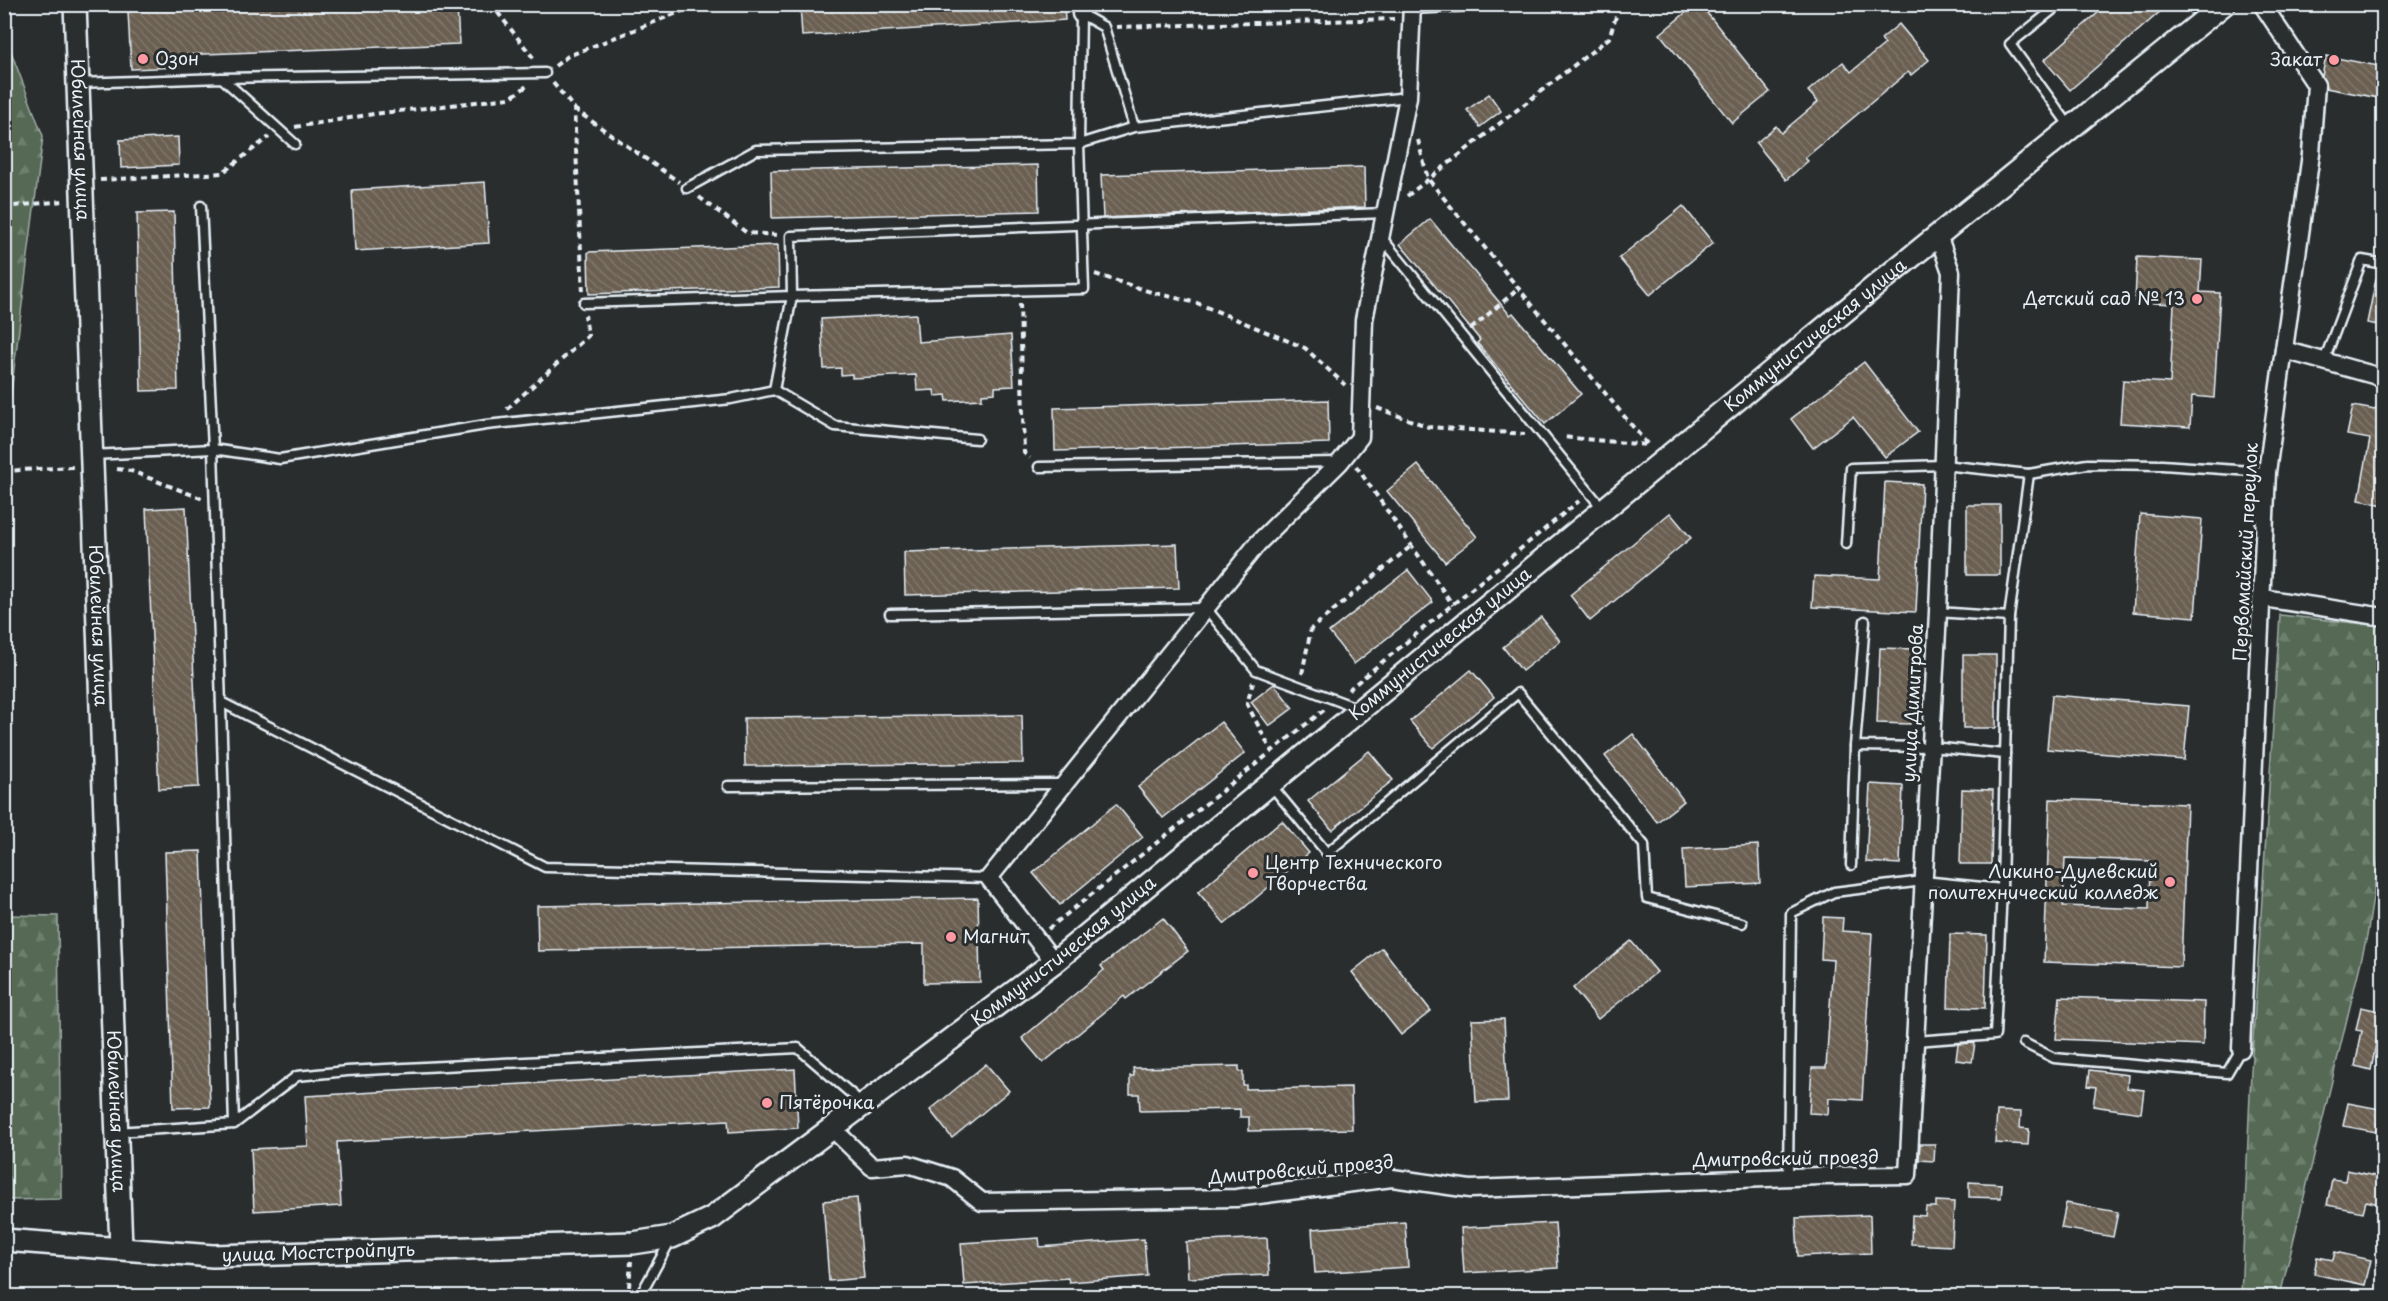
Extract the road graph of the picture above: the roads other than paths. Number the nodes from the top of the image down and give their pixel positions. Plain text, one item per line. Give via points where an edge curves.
1 (75, 4) edge
2 (1511, 4) edge
3 (2060, 4) edge
4 (2224, 4) edge
5 (2262, 4) edge
6 (1081, 9) edge
7 (1408, 11) edge
8 (545, 73) road end
9 (222, 78) junction
10 (78, 83) junction
11 (1408, 97) junction
12 (1134, 127) junction
13 (2071, 128) junction
14 (295, 144) dead end
15 (1078, 144) junction
16 (687, 188) dead end
17 (201, 206) dead end
18 (1385, 213) junction
19 (1080, 226) junction
20 (1938, 235) junction
21 (1381, 237) junction
22 (2384, 264) edge
23 (792, 296) junction
24 (584, 303) road end
25 (2284, 350) junction
26 (2324, 361) junction
27 (2384, 378) edge
28 (774, 390) junction
29 (977, 439) dead end
30 (213, 449) junction
31 (91, 455) junction
32 (1343, 458) junction
33 (1943, 465) junction
34 (1039, 467) road end
35 (2267, 472) junction
36 (2029, 474) junction
37 (1603, 509) junction
38 (1846, 544) dead end
39 (2263, 598) junction
40 (1206, 608) junction
41 (1938, 612) junction
42 (890, 614) dead end
43 (2009, 616) junction
44 (2384, 617) edge
45 (1865, 621) dead end
46 (221, 702) junction
47 (1360, 710) junction
48 (1855, 746) junction
49 (1930, 747) junction
50 (2005, 754) junction
51 (1277, 778) junction
52 (1065, 784) junction
53 (728, 786) dead end
54 (1851, 865) dead end
55 (989, 878) junction
56 (1923, 881) junction
57 (2002, 889) junction
58 (1742, 923) dead end
59 (1054, 962) junction
60 (1915, 1041) junction
61 (2024, 1043) dead end
62 (2241, 1049) joint
63 (863, 1104) junction
64 (234, 1124) junction
65 (832, 1128) junction
66 (117, 1132) junction
67 (1908, 1175) joint
68 (1788, 1177) junction
69 (672, 1238) junction
70 (4, 1240) edge
71 (633, 1243) joint
72 (122, 1248) junction
73 (640, 1296) edge

1 - 10 street, Юбилейная улица
2 - 7 lane
3 - 13 lane via 2010,44
4 - 13 street, Коммунистическая улица
5 - 25 street, Первомайский переулок via 2316,85 2311,154
6 - 12 lane via 1104,27
6 - 15 lane
7 - 11 street
8 - 9 lane
9 - 10 lane
9 - 14 lane
10 - 31 street, Юбилейная улица
11 - 12 lane
11 - 18 street
12 - 15 lane
13 - 20 street, Коммунистическая улица
15 - 16 lane via 756,150
15 - 19 lane
17 - 30 lane
18 - 19 lane
18 - 21 street
19 - 23 lane via 791,236
19 - 23 lane via 1084,289
20 - 33 street, улица Димитрова via 1951,272
20 - 37 street, Коммунистическая улица
21 - 32 street via 1364,320 1360,437
21 - 37 lane
22 - 26 lane via 2362,260
23 - 24 lane
23 - 28 lane
25 - 26 street
25 - 35 street, Первомайский переулок
26 - 27 street
28 - 29 lane via 835,426
28 - 30 lane via 730,399 491,424 280,459
30 - 31 lane
30 - 46 lane
31 - 66 street, Юбилейная улица
32 - 34 lane
32 - 40 street via 1258,543
33 - 36 lane
33 - 38 lane via 1851,468
33 - 41 street, улица Димитрова
35 - 36 lane via 2087,464
35 - 39 street, Первомайский переулок
36 - 43 lane
37 - 47 street, Коммунистическая улица
39 - 44 street
39 - 62 street, Первомайский переулок
40 - 42 lane
40 - 47 lane via 1256,670
40 - 52 street
41 - 43 lane
41 - 49 street, улица Димитрова
43 - 50 lane
45 - 48 lane
46 - 55 lane via 545,867
46 - 64 lane
47 - 51 street, Коммунистическая улица
48 - 49 lane
48 - 54 lane
49 - 50 lane
49 - 56 street, улица Димитрова
50 - 57 lane
51 - 58 lane via 1327,853 1518,693 1644,845 1647,898
51 - 59 street, Коммунистическая улица
52 - 53 lane
52 - 55 street
55 - 59 street
56 - 57 lane
56 - 60 street, улица Димитрова
56 - 68 lane via 1834,892 1791,913
57 - 60 lane via 1995,1035
59 - 63 street, Коммунистическая улица
60 - 67 street, улица Димитрова
61 - 62 lane via 2054,1058 2227,1073
63 - 64 lane via 798,1048 297,1076
63 - 65 street, Коммунистическая улица
64 - 66 lane
65 - 68 street, Дмитровский проезд via 872,1167 908,1164 952,1178 982,1203 1236,1198 1392,1178 1470,1189
65 - 69 street, Коммунистическая улица via 712,1218
66 - 72 street, Юбилейная улица
67 - 68 street, Дмитровский проезд
69 - 71 street, Коммунистическая улица
69 - 73 lane
70 - 72 street, улица Мостстройпуть
71 - 72 street, улица Мостстройпуть via 213,1256

